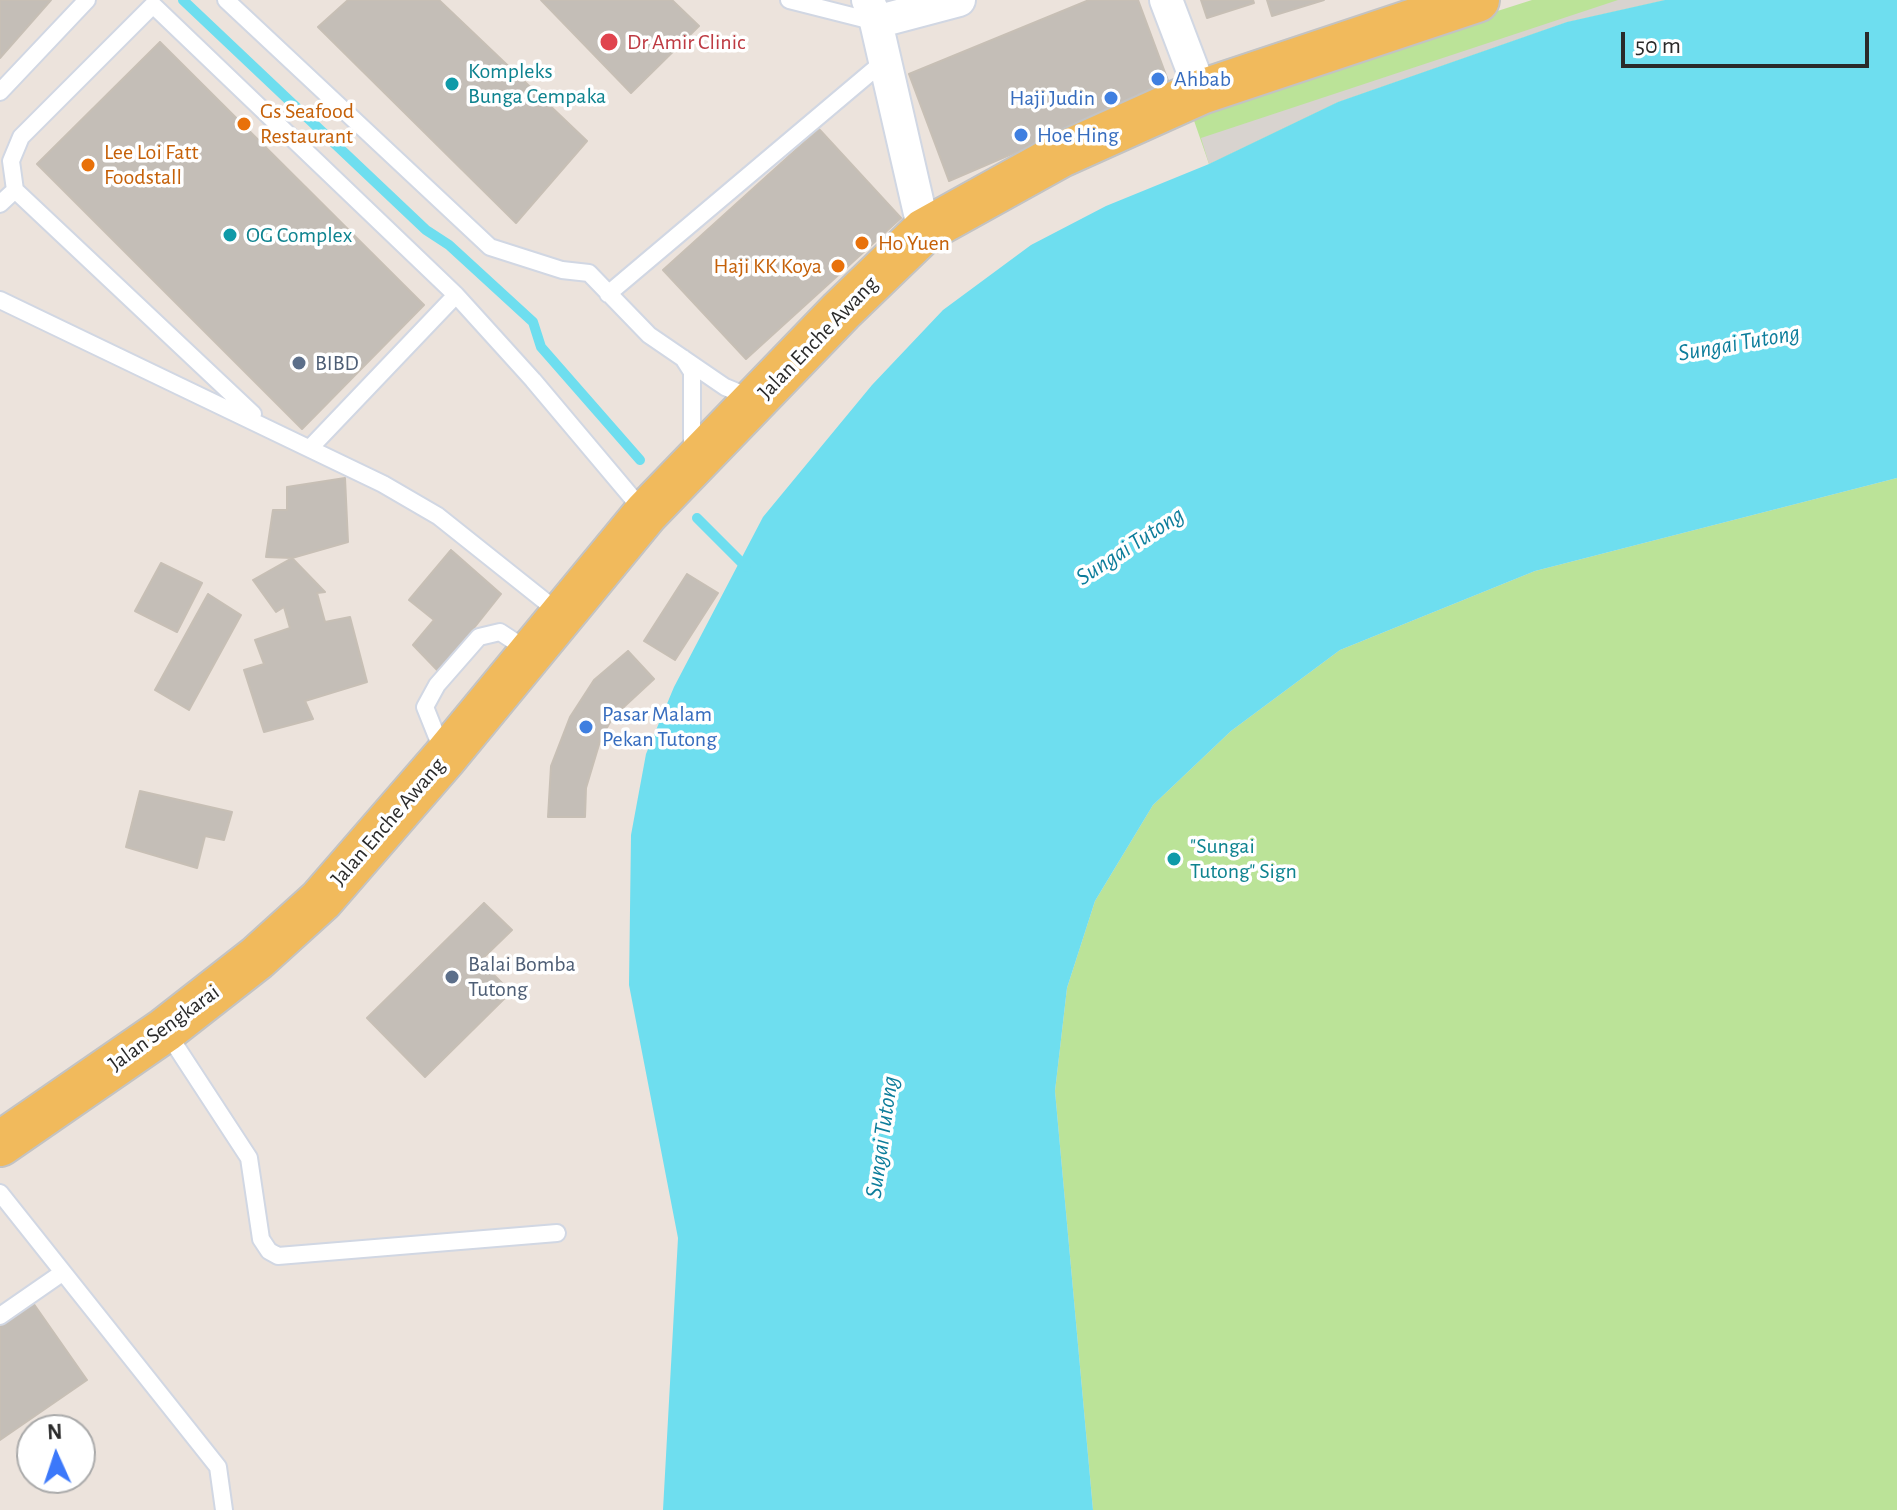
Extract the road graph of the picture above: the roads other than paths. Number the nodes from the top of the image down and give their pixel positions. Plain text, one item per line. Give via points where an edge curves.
1 (87, 0) edge
2 (226, 0) edge
3 (789, 0) edge
4 (959, 0) edge
5 (1166, 0) edge
6 (1477, 0) edge
7 (872, 11) edge
8 (883, 62) junction
9 (0, 92) edge
10 (1201, 92) junction
11 (15, 190) junction
12 (0, 204) edge
13 (924, 231) junction
14 (608, 294) junction
15 (456, 295) junction
16 (0, 300) edge
17 (679, 353) junction
18 (757, 400) junction
19 (266, 426) junction
20 (310, 448) junction
21 (653, 506) junction
22 (562, 615) junction
23 (321, 900) joint
24 (165, 1030) junction
25 (0, 1144) edge
26 (0, 1193) edge
27 (557, 1233) dead end
28 (62, 1273) junction
29 (0, 1316) edge
30 (224, 1510) edge

1 - 9 lane
2 - 14 lane via 490,247 589,273
3 - 7 lane
4 - 7 street
5 - 10 street
6 - 10 main road, Jalan Enche Awang
7 - 8 street
8 - 13 street
8 - 14 lane
10 - 13 main road, Jalan Enche Awang via 1061,155
11 - 12 lane
11 - 15 lane via 11,161 21,137 153,5
11 - 19 lane
13 - 18 main road, Jalan Enche Awang
14 - 17 lane via 649,335
15 - 20 lane
15 - 21 lane
16 - 19 lane
17 - 18 lane via 725,387
17 - 21 lane via 692,372 692,453
18 - 21 main road, Jalan Enche Awang
19 - 20 lane
20 - 22 lane via 438,516
21 - 22 main road, Jalan Enche Awang
22 - 23 main road, Jalan Enche Awang
23 - 24 main road, Jalan Sengkarai
24 - 25 main road, Jalan Sengkarai
24 - 27 lane via 249,1158 261,1239 278,1256
26 - 28 lane
28 - 29 lane
28 - 30 lane via 218,1467

